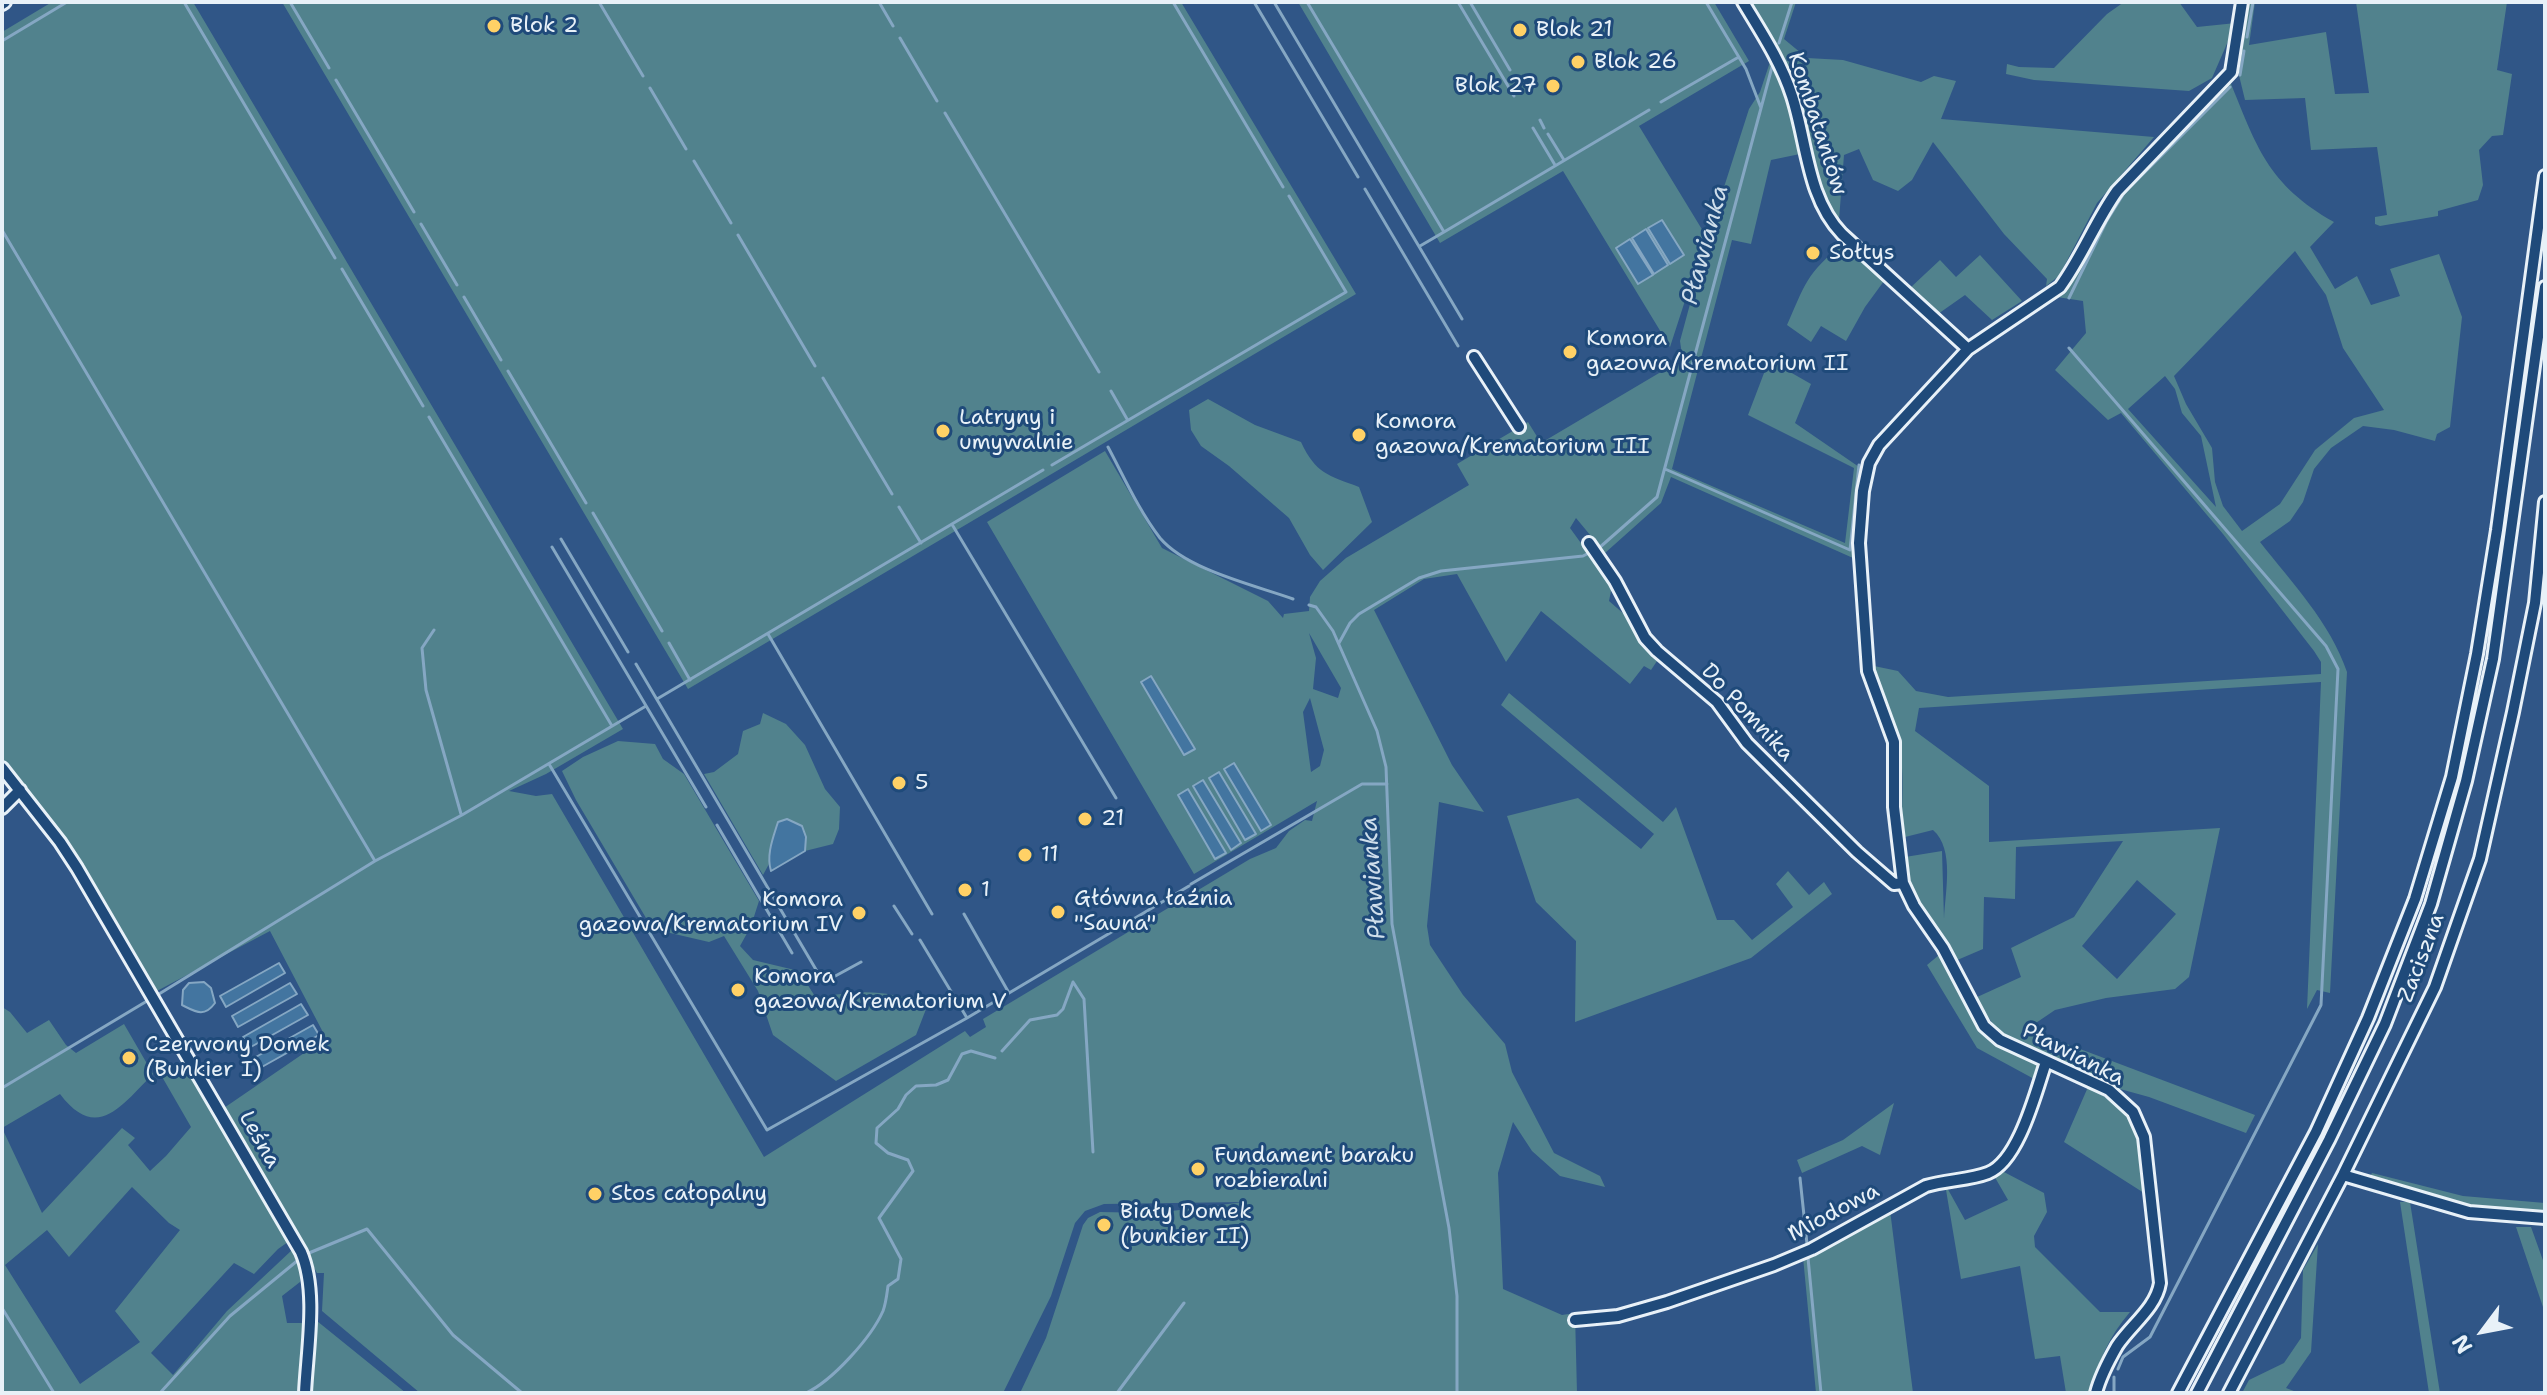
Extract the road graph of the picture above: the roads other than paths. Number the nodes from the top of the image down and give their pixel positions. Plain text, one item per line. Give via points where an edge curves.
1 (1743, 2) edge
2 (2242, 2) edge
3 (2545, 176) edge
4 (2545, 287) edge
5 (1968, 349) junction
6 (1474, 357) dead end
7 (1519, 427) dead end
8 (2545, 502) edge
9 (1589, 543) dead end
10 (2, 768) edge
11 (20, 790) junction
12 (2, 808) edge
13 (1903, 883) junction
14 (2046, 1062) junction
15 (2343, 1175) junction
16 (2545, 1218) edge
17 (1575, 1320) dead end
18 (305, 1393) edge
19 (2096, 1393) edge
20 (2178, 1393) edge
21 (2197, 1393) edge
22 (2229, 1393) edge

1 - 5 street, Kombatantów via 1785,78 1829,218
2 - 5 street, Pławianka via 2231,72 2117,191 2060,287
3 - 20 street via 2497,530 2452,777 2415,899 2368,1018 2316,1132
4 - 21 street via 2493,659 2431,904 2402,985 2348,1101
5 - 13 street, Pławianka via 1879,445 1863,491 1859,543 1868,671 1894,742 1895,821
6 - 7 street
8 - 15 street, Zaciszna via 2535,603 2480,859 2435,987
9 - 13 street, Do Pomnika via 1657,651 1717,702 1747,743 1857,852 1894,884
10 - 11 street, Leśna
11 - 12 street
11 - 18 street, Leśna via 77,868 301,1252 310,1291
13 - 14 street, Pławianka via 1984,1026 2000,1040
14 - 17 street, Miodowa via 2020,1135 1990,1173 1926,1186 1774,1265 1655,1306
14 - 19 street, Pławianka via 2109,1090 2133,1112 2144,1137 2158,1296 2118,1346
15 - 16 street via 2469,1212
15 - 22 street, Zaciszna

